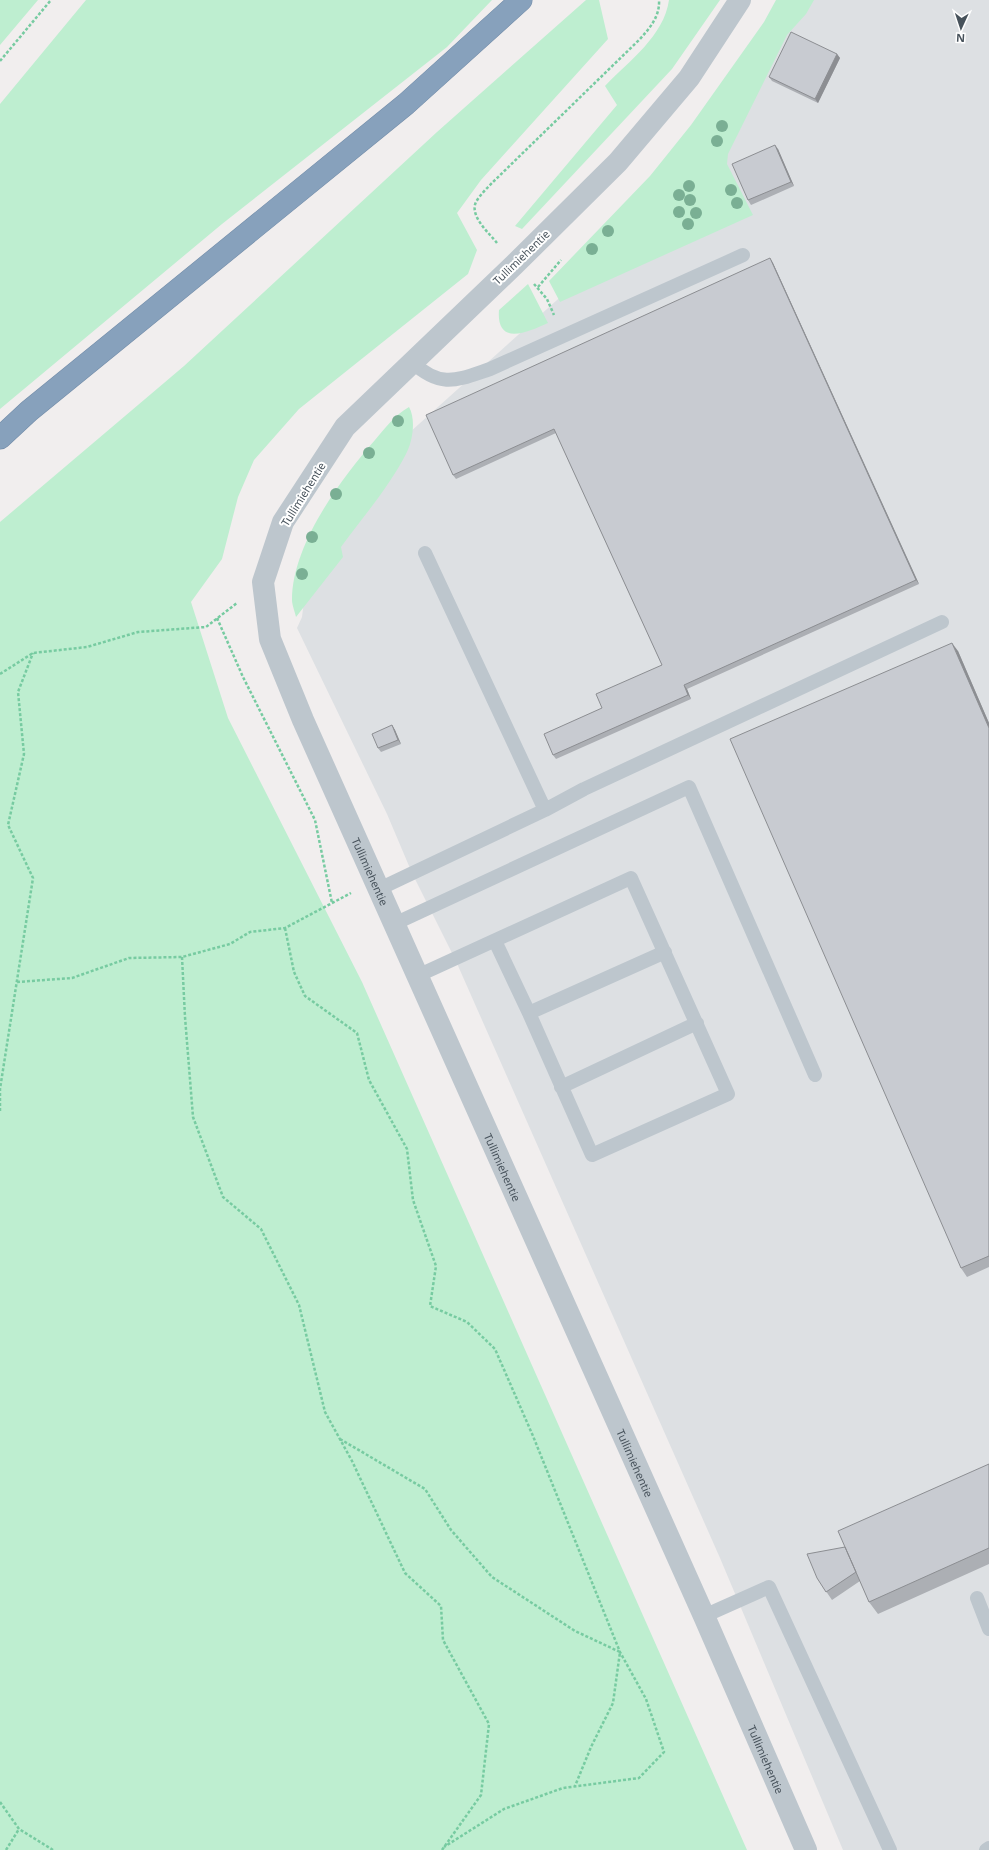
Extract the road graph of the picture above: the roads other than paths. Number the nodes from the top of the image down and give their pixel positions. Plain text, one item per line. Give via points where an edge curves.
1 (520, 0) edge
2 (740, 0) edge
3 (743, 255) dead end
4 (412, 362) junction
5 (0, 438) edge
6 (425, 553) dead end
7 (942, 622) dead end
8 (545, 810) junction
9 (379, 889) junction
10 (394, 924) junction
11 (495, 941) junction
12 (665, 952) junction
13 (417, 976) junction
14 (529, 1013) junction
15 (697, 1023) junction
16 (815, 1075) dead end
17 (561, 1086) junction
18 (977, 1598) dead end
19 (704, 1616) junction
20 (989, 1629) edge
21 (989, 1848) edge
22 (806, 1850) edge
23 (890, 1850) edge
24 (986, 1850) edge

1 - 5 highway via 406,104 29,411
2 - 4 street, Tullimiehentie via 689,78 618,162
3 - 4 lane via 463,378 435,378 424,374
4 - 9 street, Tullimiehentie via 345,427 283,522 263,582 270,639 303,720
6 - 8 lane
7 - 8 lane via 584,789
8 - 9 lane
9 - 10 street, Tullimiehentie
10 - 13 street, Tullimiehentie
10 - 16 lane via 689,787
11 - 12 lane via 631,878
11 - 13 lane
11 - 14 lane
12 - 14 lane
12 - 15 lane
13 - 19 street, Tullimiehentie
14 - 17 lane
15 - 17 lane
15 - 17 lane via 728,1094 592,1155
18 - 20 lane
19 - 22 street, Tullimiehentie
19 - 23 lane via 769,1588
21 - 24 lane

